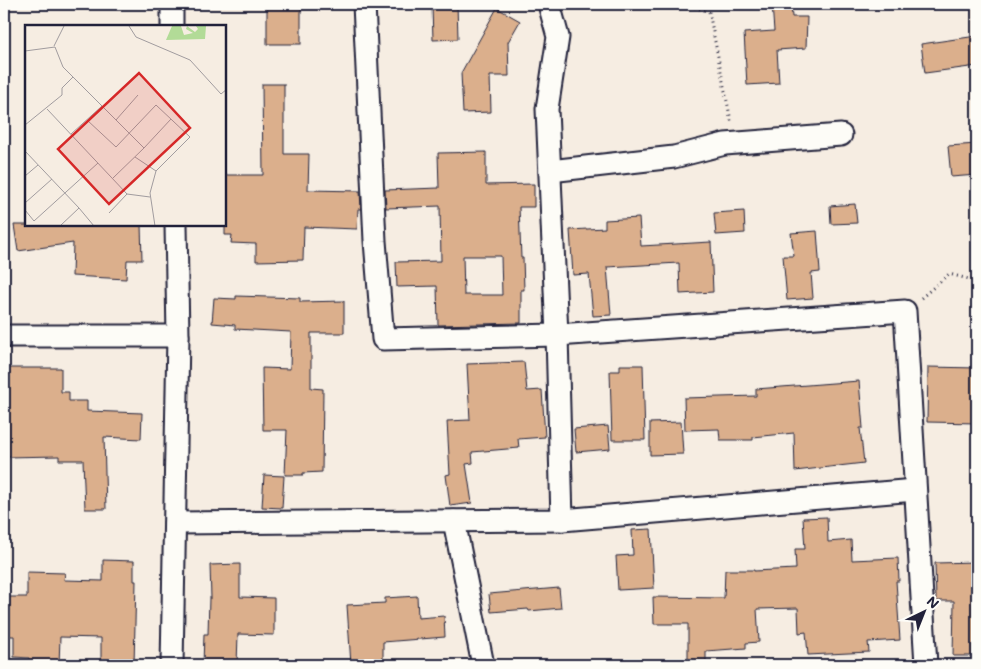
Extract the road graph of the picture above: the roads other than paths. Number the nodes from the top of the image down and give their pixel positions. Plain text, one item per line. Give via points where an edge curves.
1 (172, 4) edge
2 (364, 4) edge
3 (549, 4) edge
4 (172, 25) edge
5 (841, 135) dead end
6 (550, 171) junction
7 (176, 226) edge
8 (4, 336) edge
9 (178, 336) junction
10 (557, 336) junction
11 (915, 490) junction
12 (562, 520) junction
13 (454, 521) junction
14 (175, 523) junction
15 (172, 665) edge
16 (483, 665) edge
17 (926, 665) edge

1 - 4 street
2 - 10 street via 383,339
3 - 6 street via 558,36 547,109
5 - 6 street via 725,144 674,157
6 - 10 street
7 - 9 street
8 - 9 street
9 - 14 street
10 - 11 street via 905,312
10 - 12 street
11 - 12 street
11 - 17 street
12 - 13 street
13 - 14 street
13 - 16 street
14 - 15 street

